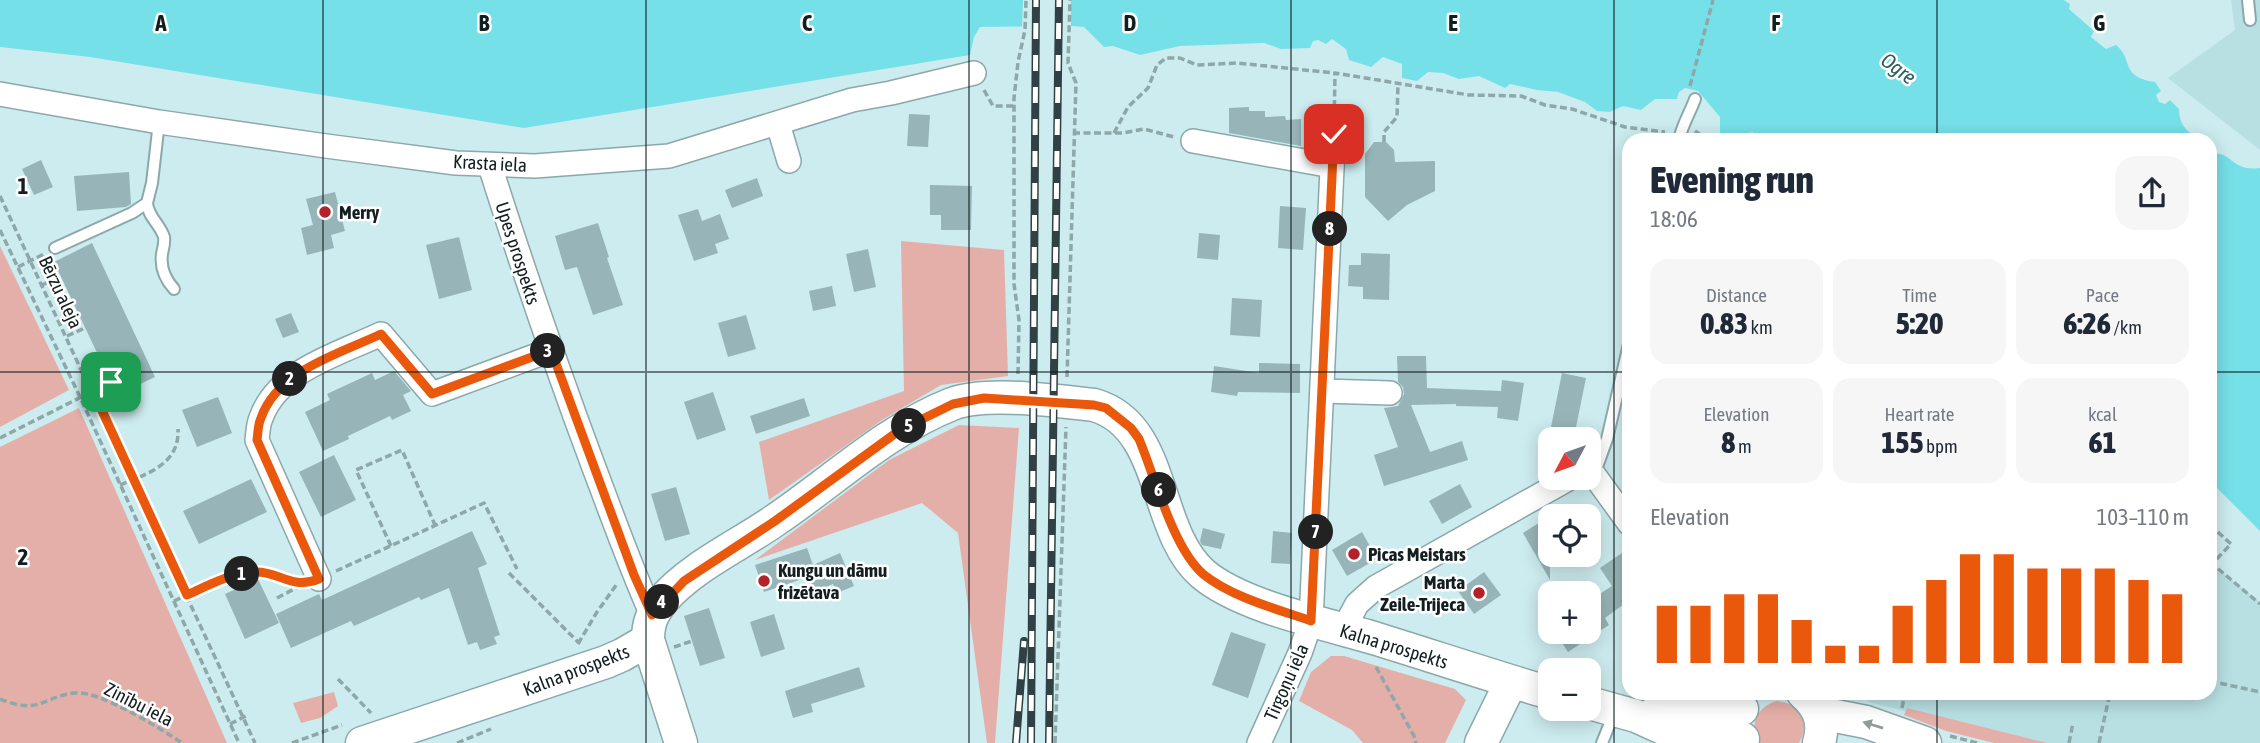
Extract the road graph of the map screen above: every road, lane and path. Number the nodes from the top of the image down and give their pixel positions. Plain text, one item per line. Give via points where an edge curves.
1 (1026, 0) edge
2 (1070, 0) edge
3 (1713, 0) edge
4 (2248, 0) edge
5 (2250, 20) dead end
6 (1069, 31) dead end
7 (974, 73) dead end
8 (1335, 73) junction
9 (1398, 84) junction
10 (0, 94) edge
11 (1692, 95) joint
12 (993, 106) dead end
13 (1016, 106) junction
14 (159, 122) junction
15 (778, 124) junction
16 (1073, 133) dead end
17 (1114, 133) junction
18 (1657, 133) edge
19 (1680, 133) edge
20 (1193, 142) joint
21 (1384, 142) dead end
22 (1333, 157) junction
23 (789, 161) dead end
24 (490, 166) junction
25 (0, 196) edge
26 (147, 203) junction
27 (0, 230) edge
28 (55, 248) joint
29 (31, 260) junction
30 (18, 267) junction
31 (61, 276) dead end
32 (42, 285) junction
33 (174, 289) dead end
34 (85, 327) dead end
35 (66, 336) junction
36 (551, 350) junction
37 (1622, 374) edge
38 (111, 382) dead end
39 (1323, 390) junction
40 (93, 391) junction
41 (1390, 393) dead end
42 (80, 397) junction
43 (1017, 399) junction
44 (1066, 423) dead end
45 (1074, 424) dead end
46 (178, 429) dead end
47 (0, 438) edge
48 (1601, 452) edge
49 (133, 479) junction
50 (120, 485) junction
51 (1601, 488) edge
52 (1549, 490) edge
53 (1622, 514) edge
54 (435, 526) junction
55 (2217, 531) edge
56 (391, 546) junction
57 (2217, 558) edge
58 (517, 569) dead end
59 (2217, 569) edge
60 (509, 573) dead end
61 (319, 579) joint
62 (187, 595) junction
63 (277, 598) dead end
64 (174, 601) junction
65 (2260, 604) edge
66 (1311, 621) junction
67 (650, 627) junction
68 (1343, 630) junction
69 (606, 662) junction
70 (1373, 662) dead end
71 (338, 680) dead end
72 (1511, 682) junction
73 (2217, 683) edge
74 (1538, 690) edge
75 (2260, 692) edge
76 (0, 699) edge
77 (1903, 700) edge
78 (2108, 700) edge
79 (1614, 710) edge
80 (1746, 713) edge
81 (246, 716) junction
82 (1814, 716) edge
83 (1899, 717) dead end
84 (2073, 723) dead end
85 (230, 724) junction
86 (367, 729) edge
87 (182, 743) edge
88 (239, 743) edge
89 (255, 743) edge
90 (681, 743) edge
91 (1259, 743) edge
92 (1416, 743) edge
93 (1481, 743) edge
94 (1602, 743) edge
95 (1925, 743) edge
96 (2069, 743) edge
97 (2099, 743) edge

1 - 13 path
2 - 6 path
3 - 11 path
4 - 5 lane
7 - 15 street, Krasta iela via 852,100
8 - 9 path
8 - 17 path via 1237,63 1197,65 1166,58
8 - 22 path
9 - 18 path via 1468,95 1521,96
9 - 21 path via 1397,117 1384,132
10 - 14 street, Krasta iela
11 - 19 lane
12 - 13 path
13 - 43 path
14 - 24 street, Krasta iela
14 - 26 lane
15 - 23 street
15 - 24 street, Krasta iela via 669,156
16 - 17 path
17 - 20 path via 1144,129
20 - 22 street
22 - 39 street, Tirgoņu iela
24 - 36 street, Upes prospekts
25 - 29 path, Bērzu aleja
26 - 28 lane
26 - 33 lane via 165,240 161,257 164,278
27 - 30 path, Bērzu aleja
28 - 29 path
29 - 30 path
29 - 32 path, Bērzu aleja
30 - 42 path, Bērzu aleja
31 - 32 path
32 - 35 path, Bērzu aleja
34 - 35 path
35 - 40 path, Bērzu aleja
36 - 61 street via 432,394 381,334 285,382 260,419 257,440
36 - 67 street, Upes prospekts
37 - 48 lane
38 - 40 path
39 - 41 street
39 - 66 street, Tirgoņu iela
40 - 42 path
40 - 49 path, Bērzu aleja
42 - 47 path
42 - 50 path, Bērzu aleja
43 - 66 main road, Kalna prospekts via 1106,408 1139,439 1176,537 1203,574 1224,588
43 - 67 main road, Kalna prospekts via 984,398 953,404 900,430 684,581
44 - 45 path
46 - 49 path via 178,442 169,458 156,470
49 - 50 path
49 - 62 path, Bērzu aleja
50 - 64 path, Bērzu aleja
51 - 53 street
52 - 68 street via 1376,587 1357,604
54 - 56 path
54 - 56 path via 402,450 356,470
54 - 58 path via 484,503
55 - 57 path via 2231,544
56 - 61 path
59 - 65 path
60 - 69 path via 580,644
62 - 63 path via 227,577 257,572 305,584
62 - 64 path
62 - 81 path, Bērzu aleja
64 - 85 path, Bērzu aleja
66 - 68 main road, Kalna prospekts
66 - 91 street, Tirgoņu iela
67 - 69 main road, Kalna prospekts via 622,656
67 - 90 main road, Upes prospekts
68 - 72 main road, Kalna prospekts
69 - 86 main road, Kalna prospekts
70 - 92 path
71 - 86 path
72 - 74 main road, Kalna prospekts
72 - 93 main road
73 - 75 path
76 - 87 path, Zinību iela via 29,706 83,693 119,707
77 - 83 path
78 - 97 path
79 - 80 main road
79 - 94 lane
81 - 85 path
81 - 89 path, Bērzu aleja
95 -> 82 main road via 1866,722
84 - 96 path
85 - 88 path, Bērzu aleja

